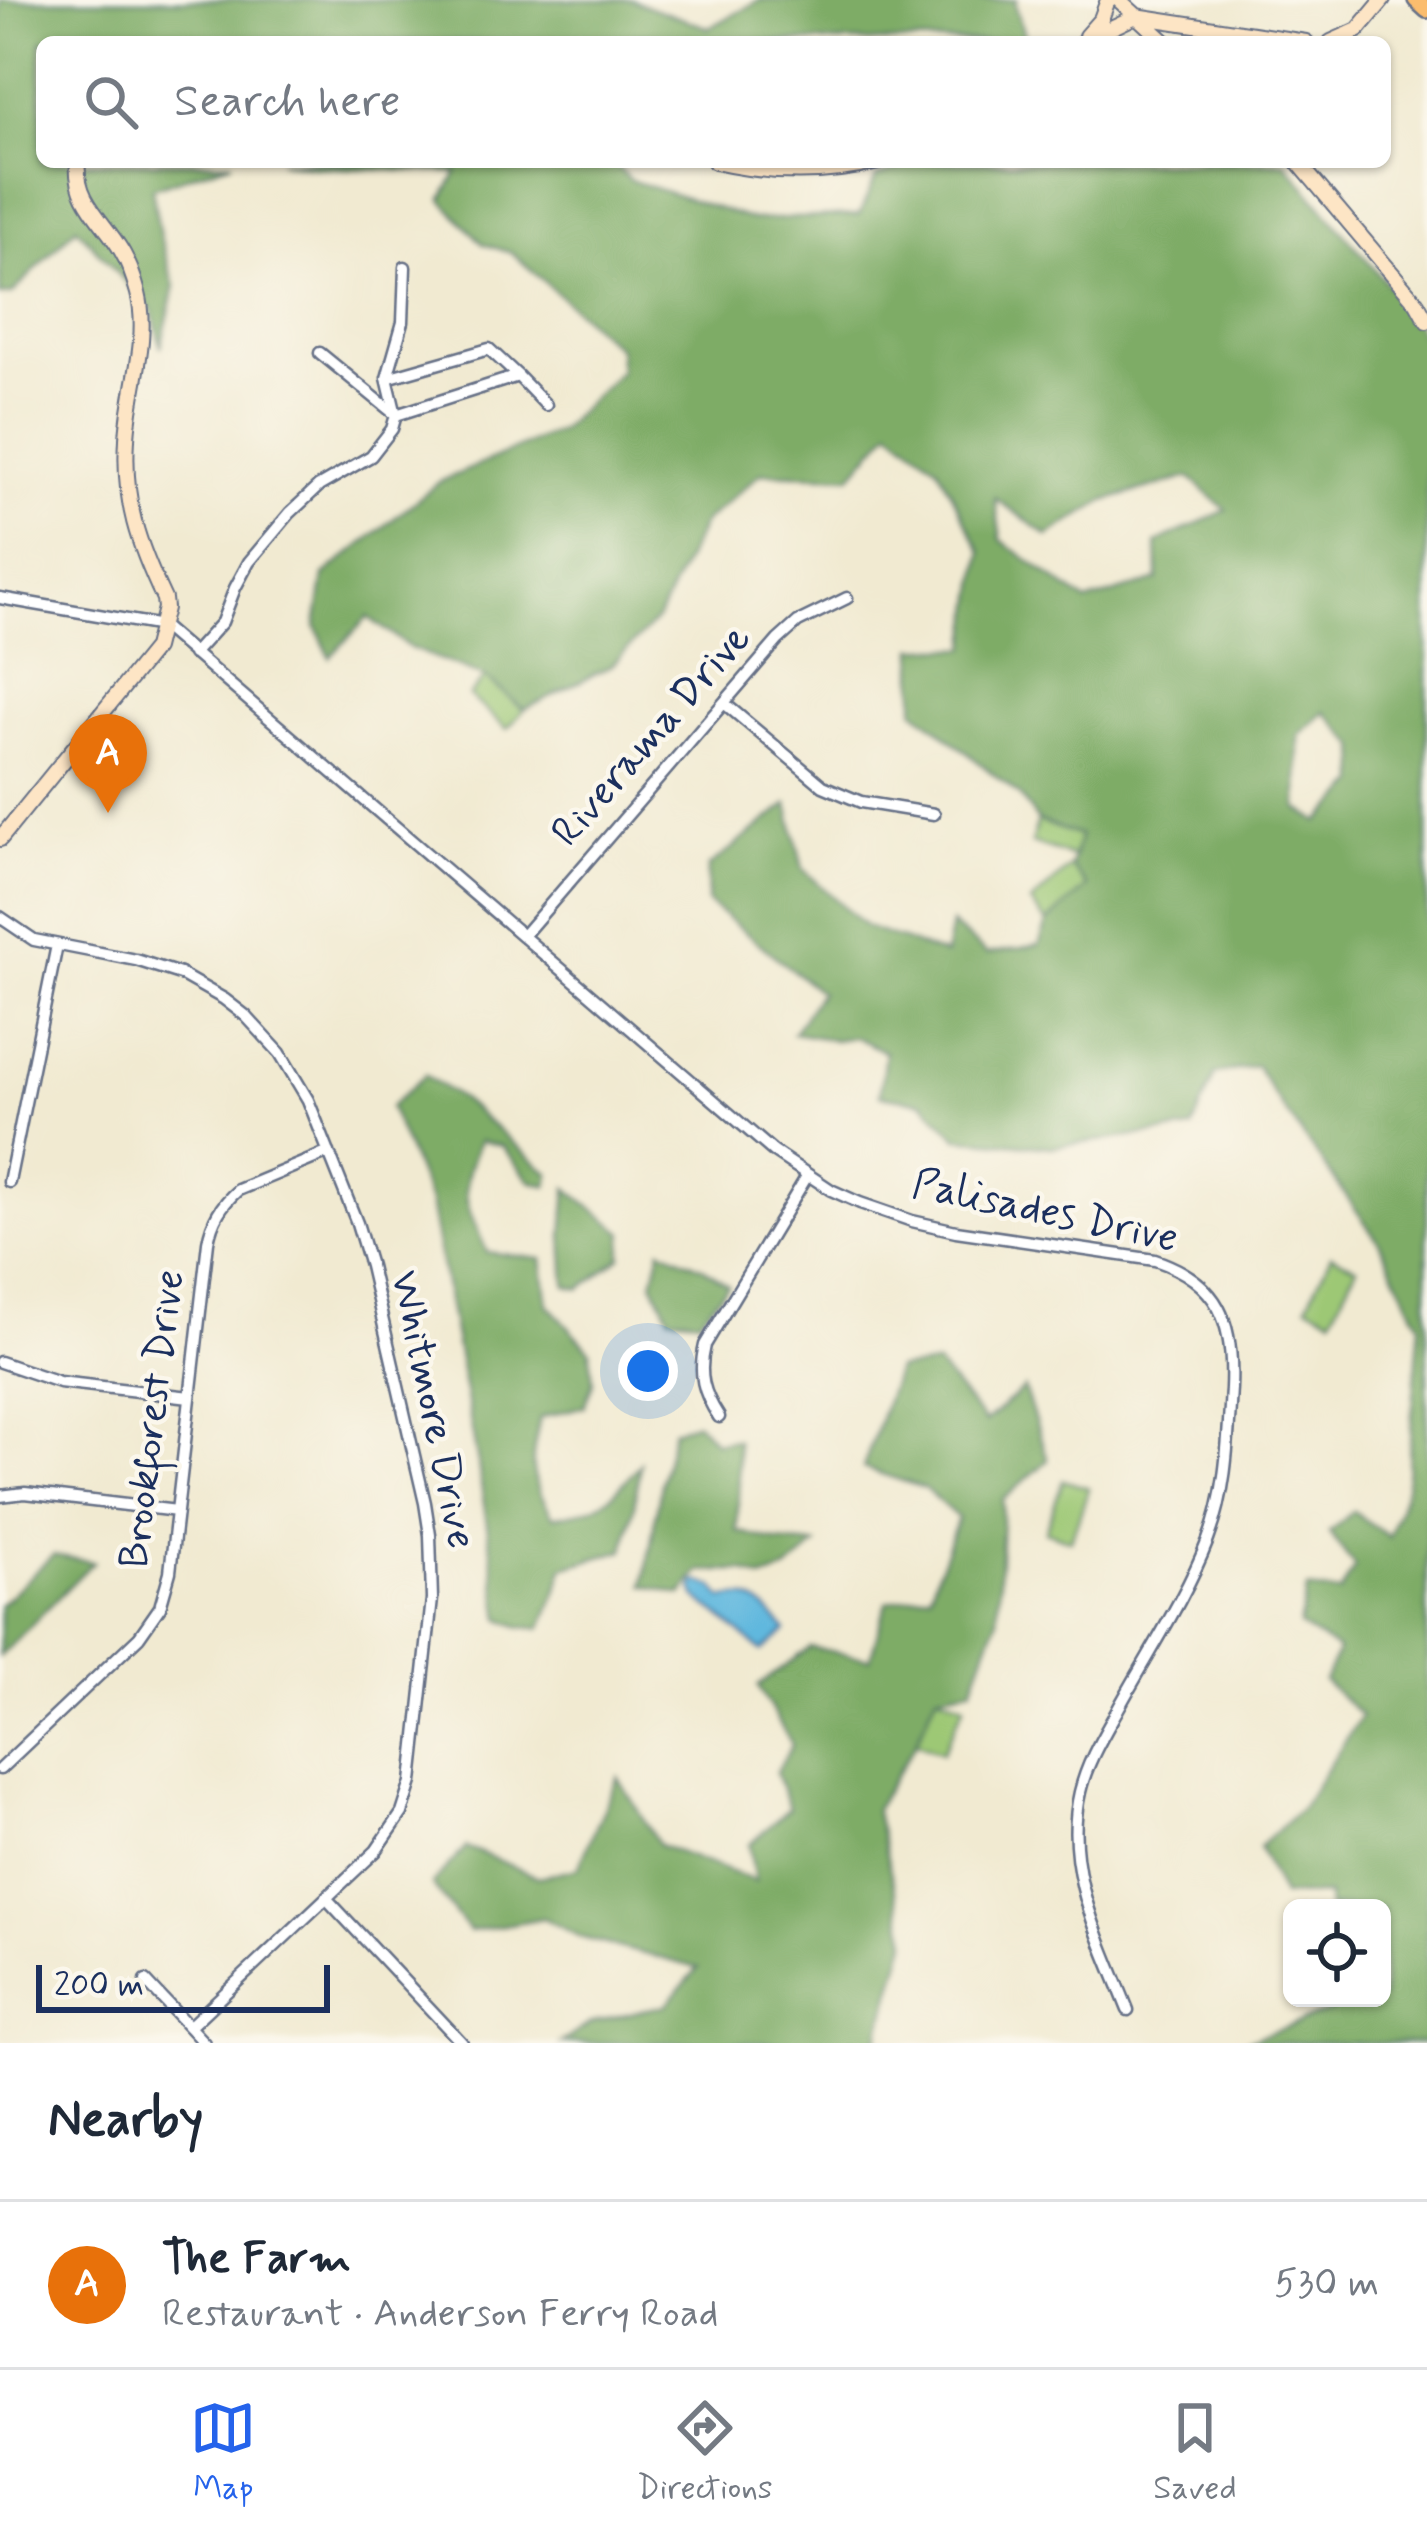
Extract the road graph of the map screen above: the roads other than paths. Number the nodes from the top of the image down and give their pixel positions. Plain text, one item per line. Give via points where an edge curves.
1 (1108, 0) edge
2 (1119, 0) edge
3 (1383, 0) edge
4 (1416, 0) edge
5 (1427, 10) edge
6 (1136, 16) junction
7 (1182, 23) junction
8 (1087, 36) edge
9 (1094, 36) edge
10 (1161, 36) edge
11 (1173, 36) edge
12 (1267, 36) edge
13 (1344, 36) edge
14 (78, 168) edge
15 (747, 168) edge
16 (839, 168) edge
17 (1303, 168) edge
18 (405, 267) dead end
19 (1427, 321) edge
20 (320, 353) dead end
21 (518, 376) junction
22 (387, 378) junction
23 (546, 405) dead end
24 (396, 416) junction
25 (0, 598) edge
26 (848, 598) dead end
27 (162, 626) junction
28 (193, 654) junction
29 (724, 703) junction
30 (934, 814) dead end
31 (0, 839) edge
32 (0, 917) edge
33 (523, 936) junction
34 (57, 946) junction
35 (329, 1152) junction
36 (807, 1176) junction
37 (9, 1182) dead end
38 (0, 1362) edge
39 (190, 1396) junction
40 (719, 1417) dead end
41 (0, 1496) edge
42 (177, 1510) junction
43 (0, 1769) edge
44 (326, 1898) junction
45 (146, 1981) dead end
46 (1129, 2010) dead end
47 (189, 2026) junction
48 (204, 2043) edge
49 (462, 2043) edge

1 - 8 street
2 - 6 street
3 - 13 street
4 - 5 main road
6 - 7 street
6 - 9 street
6 - 10 street
7 - 11 street
7 - 12 street
14 - 27 street via 95,216 123,252 141,307 128,483 138,542 164,599
15 - 16 street
17 - 19 street
18 - 22 street via 403,322
20 - 24 street
21 - 22 street via 489,349
21 - 23 street
21 - 24 street
22 - 24 street
24 - 28 street via 371,456 303,499 277,528 249,562 222,622
25 - 27 street
26 - 29 street, Riverama Drive via 787,630
27 - 28 street, Palisades Drive
27 - 31 street via 154,648
28 - 33 street, Palisades Drive
29 - 30 street via 823,785 861,802
29 - 33 street, Riverama Drive
32 - 34 street, Whitmore Drive
33 - 36 street, Palisades Drive
34 - 35 street, Whitmore Drive via 158,966 224,999 280,1053
34 - 37 street
35 - 39 street, Brookforest Drive via 250,1183 219,1211 208,1242
35 - 44 street, Whitmore Drive via 370,1266 425,1503 432,1567 409,1796 382,1844
36 - 40 street via 705,1346 702,1386
36 - 46 street, Palisades Drive via 912,1221 1173,1266 1200,1283 1224,1316 1232,1362 1216,1514 1093,1754 1076,1815 1081,1883
38 - 39 street via 59,1382
39 - 42 street, Brookforest Drive
41 - 42 street
42 - 43 street, Brookforest Drive via 166,1590 151,1622
44 - 47 street, Whitmore Drive
44 - 49 street
45 - 47 street
47 - 48 street

